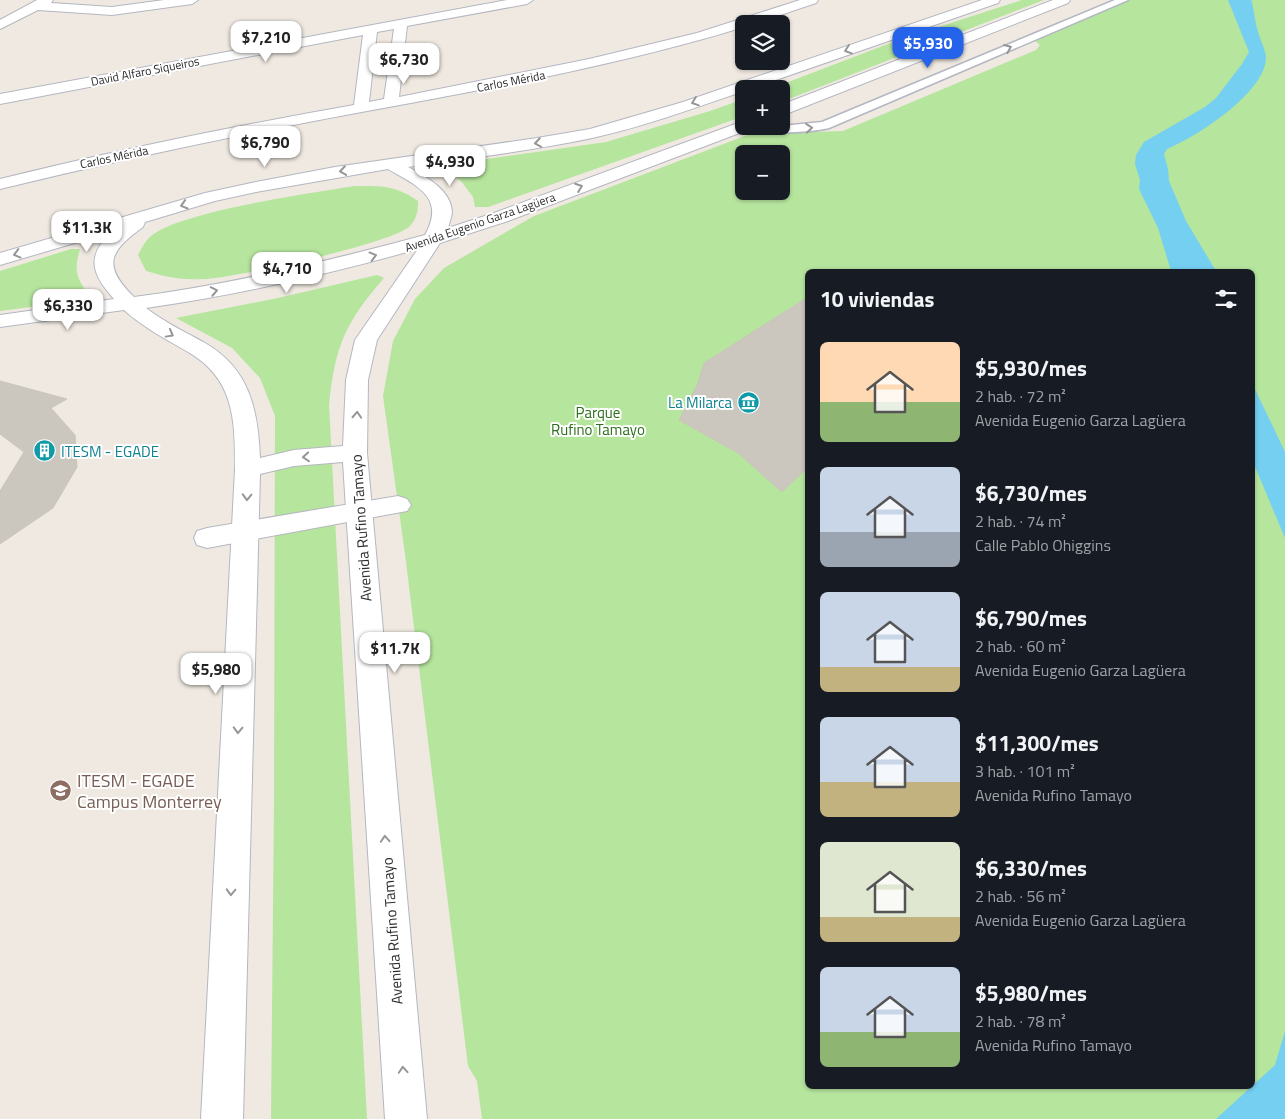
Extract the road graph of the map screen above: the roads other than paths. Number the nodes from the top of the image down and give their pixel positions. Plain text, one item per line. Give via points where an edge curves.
1 (192, 0) edge
2 (527, 0) edge
3 (812, 0) edge
4 (992, 0) edge
5 (1064, 0) edge
6 (1123, 0) edge
7 (41, 3) edge
8 (401, 23) junction
9 (0, 24) edge
10 (371, 28) junction
11 (0, 99) edge
12 (391, 103) junction
13 (790, 107) edge
14 (361, 108) junction
15 (790, 128) edge
16 (735, 129) edge
17 (391, 164) junction
18 (0, 184) edge
19 (148, 216) junction
20 (434, 239) junction
21 (0, 259) edge
22 (131, 305) junction
23 (0, 321) edge
24 (355, 453) junction
25 (248, 469) junction
26 (398, 505) dead end
27 (359, 512) junction
28 (246, 531) junction
29 (207, 538) dead end
30 (222, 1119) edge
31 (406, 1119) edge

1 - 7 street via 119,11
2 - 8 street, David Alfaro Siqueiros
3 - 12 street, Carlos Mérida via 697,37 599,62
4 -> 17 street via 629,123 568,138
5 - 13 street
15 -> 6 lane via 825,125
7 - 9 street
8 - 10 street, David Alfaro Siqueiros
8 - 12 street
10 - 11 street, David Alfaro Siqueiros
10 - 14 street
12 - 14 street, Carlos Mérida
14 - 18 street, Carlos Mérida via 135,152
20 -> 16 street, Avenida Eugenio Garza Lagüera
17 -> 19 street via 256,187
17 - 20 street, Avenida Rufino Tamayo via 419,180 441,202 443,215
19 -> 21 street
19 - 22 street via 125,231 103,258 111,283
22 -> 20 street, Avenida Eugenio Garza Lagüera via 279,278
24 -> 20 street, Avenida Rufino Tamayo via 359,361 366,339
22 - 23 street, Avenida Eugenio Garza Lagüera
22 -> 25 street via 161,329 200,350 233,382 246,425
24 -> 25 street via 294,458
24 - 27 street, Avenida Rufino Tamayo
25 -> 28 street
26 - 27 street
27 - 28 street
31 -> 27 street, Avenida Rufino Tamayo
28 - 29 street
28 -> 30 street

